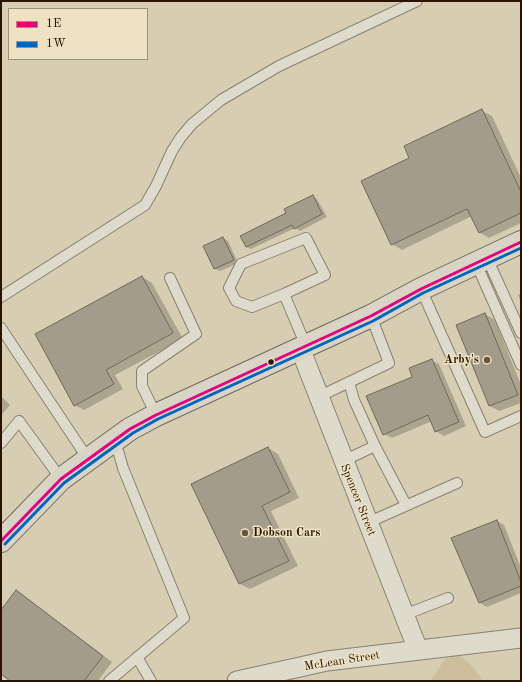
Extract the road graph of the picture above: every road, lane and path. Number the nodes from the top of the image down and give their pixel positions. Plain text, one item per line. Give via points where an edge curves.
1 (417, 1) edge
2 (521, 242) edge
3 (481, 261) junction
4 (170, 278) dead end
5 (421, 289) junction
6 (284, 294) junction
7 (1, 297) edge
8 (371, 316) junction
9 (1, 328) edge
10 (521, 333) edge
11 (303, 347) junction
12 (521, 365) edge
13 (349, 382) junction
14 (318, 397) junction
15 (156, 415) junction
16 (521, 416) edge
17 (115, 440) junction
18 (1, 443) edge
19 (375, 446) junction
20 (88, 459) junction
21 (343, 461) junction
22 (61, 479) junction
23 (457, 483) dead end
24 (406, 506) junction
25 (367, 523) junction
26 (1, 541) edge
27 (448, 598) dead end
28 (404, 616) junction
29 (516, 639) edge
30 (418, 650) junction
31 (137, 657) junction
32 (109, 681) edge
33 (151, 681) edge
34 (237, 681) edge

1 - 7 lane via 279,66 221,100 192,124 181,137 145,205
2 - 3 main road
3 - 5 main road
3 - 10 lane
3 - 12 lane
4 - 15 lane via 196,334 142,371 142,386
5 - 8 main road
5 - 16 lane via 485,432
6 - 6 lane via 325,275 306,238 241,264 229,288 236,301 252,307
6 - 11 lane
8 - 11 main road
8 - 13 lane via 389,363
9 - 20 lane
11 - 14 street, Spencer Street
11 - 15 main road
13 - 14 lane
13 - 19 lane via 354,400
14 - 21 street, Spencer Street
15 - 17 main road
17 - 20 main road
17 - 31 lane via 123,468 184,618
18 - 22 lane via 19,421
19 - 21 lane
19 - 24 lane
20 - 22 main road
21 - 25 street, Spencer Street
22 - 26 main road
23 - 24 lane
24 - 25 lane
25 - 28 street, Spencer Street
27 - 28 lane
28 - 30 street, Spencer Street
29 - 30 street, McLean Street
30 - 34 street, McLean Street via 327,661
31 - 32 lane
31 - 33 lane

